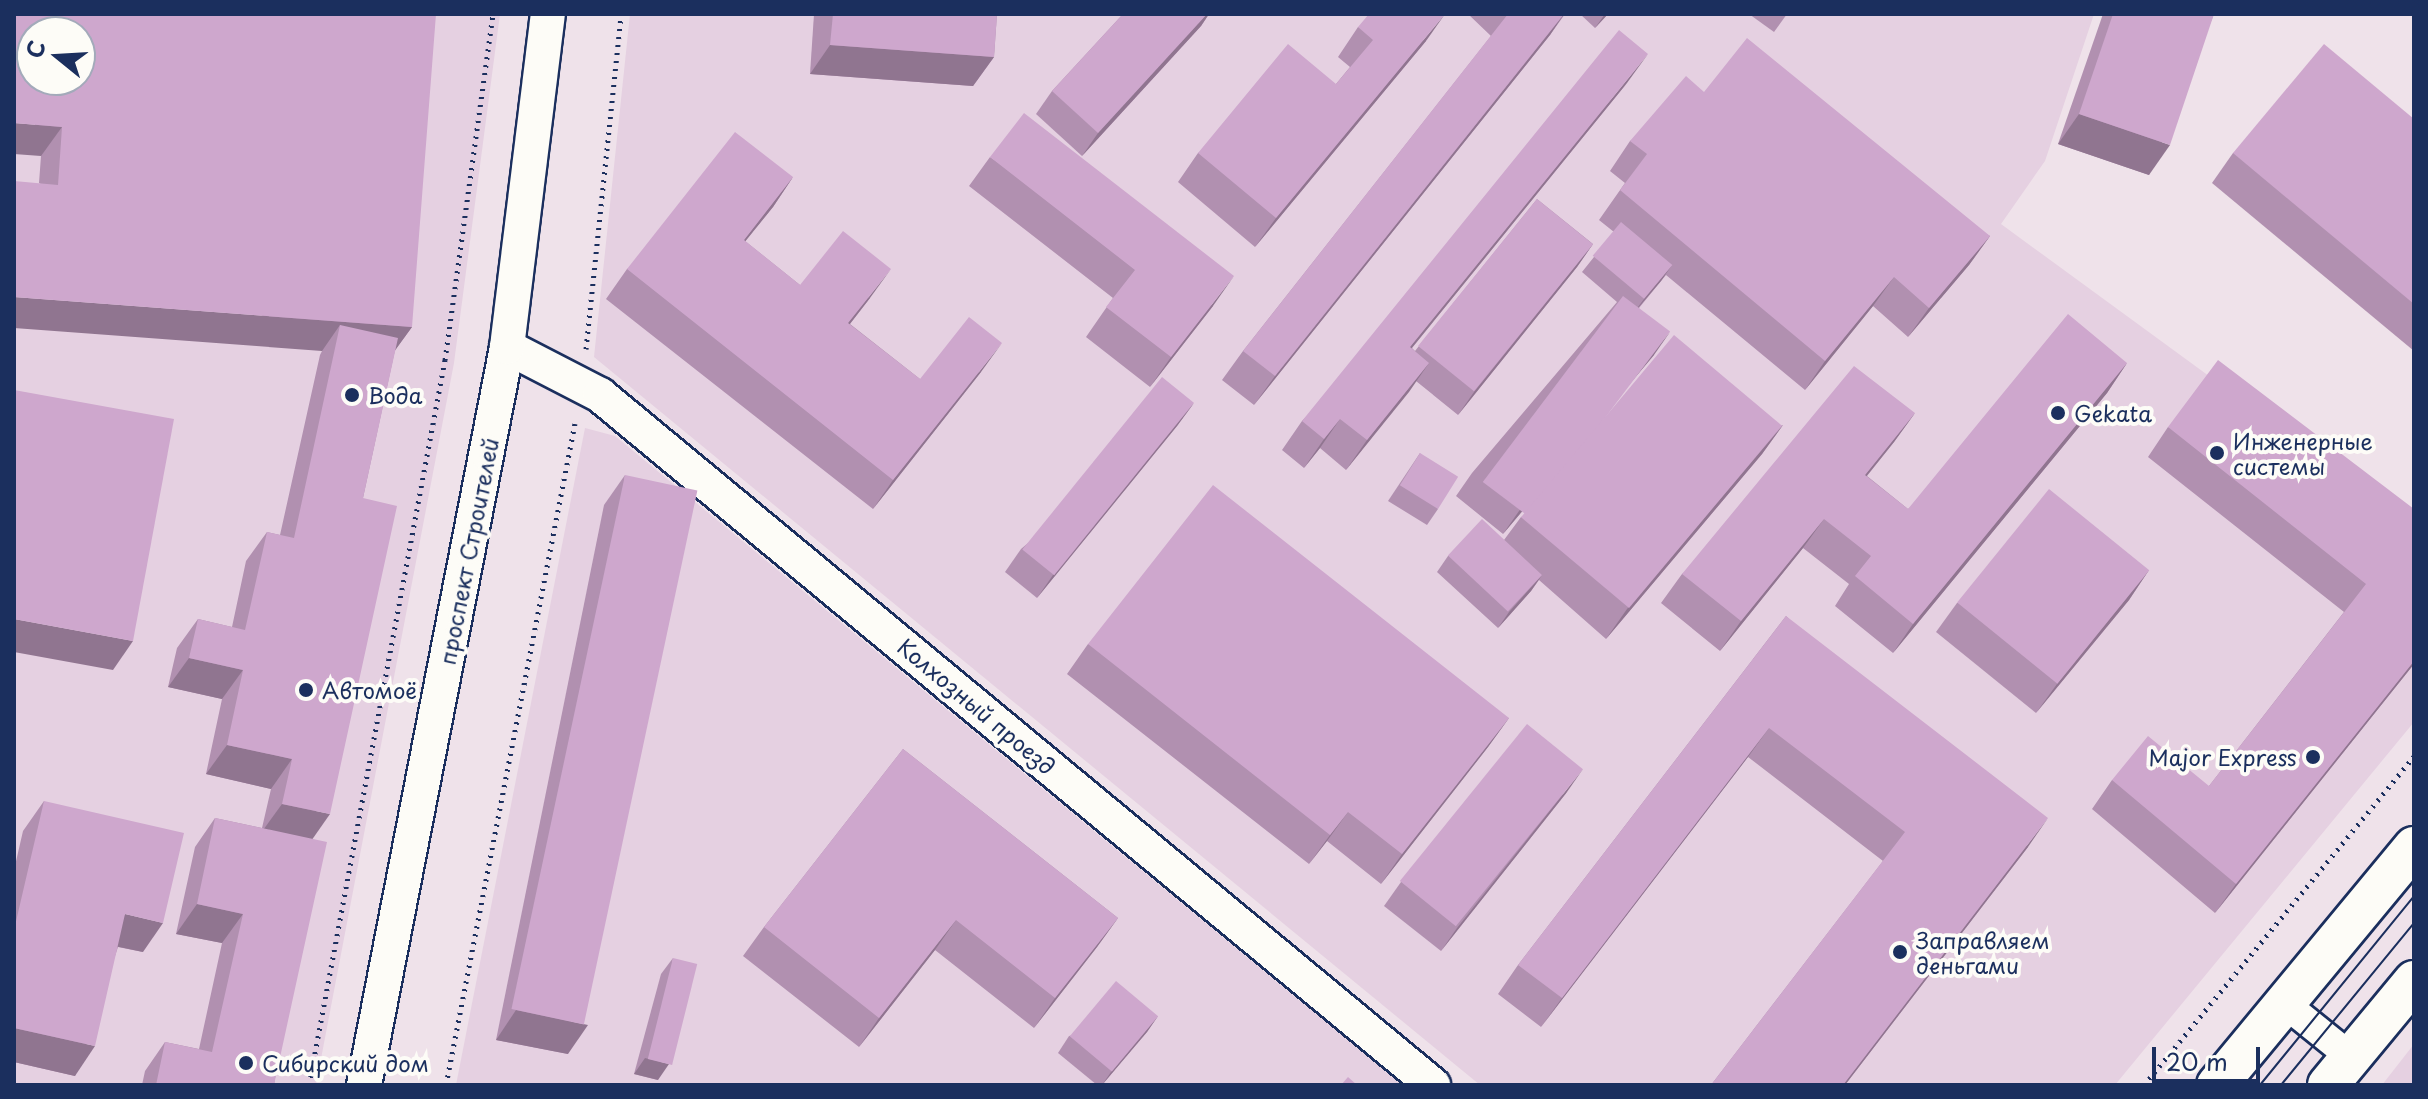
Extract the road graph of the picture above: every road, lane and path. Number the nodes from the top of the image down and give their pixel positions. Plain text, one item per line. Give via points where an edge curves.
1 (493, 14) edge
2 (548, 14) edge
3 (621, 14) edge
4 (507, 347) junction
5 (582, 386) junction
6 (2414, 756) edge
7 (2408, 866) edge
8 (2414, 981) edge
9 (2284, 1003) junction
10 (2340, 1071) edge
11 (309, 1085) edge
12 (364, 1085) edge
13 (446, 1085) edge
14 (1433, 1085) edge
15 (2144, 1085) edge
16 (2217, 1085) edge

1 - 11 path via 445,360
2 - 4 street, проспект Строителей
3 - 5 path
4 - 5 street, Колхозный проезд
4 - 12 street, проспект Строителей
5 - 13 path
5 - 14 street, Колхозный проезд via 600,395
6 - 15 path
7 - 9 main road
8 - 10 main road
9 - 10 street
9 - 16 main road

